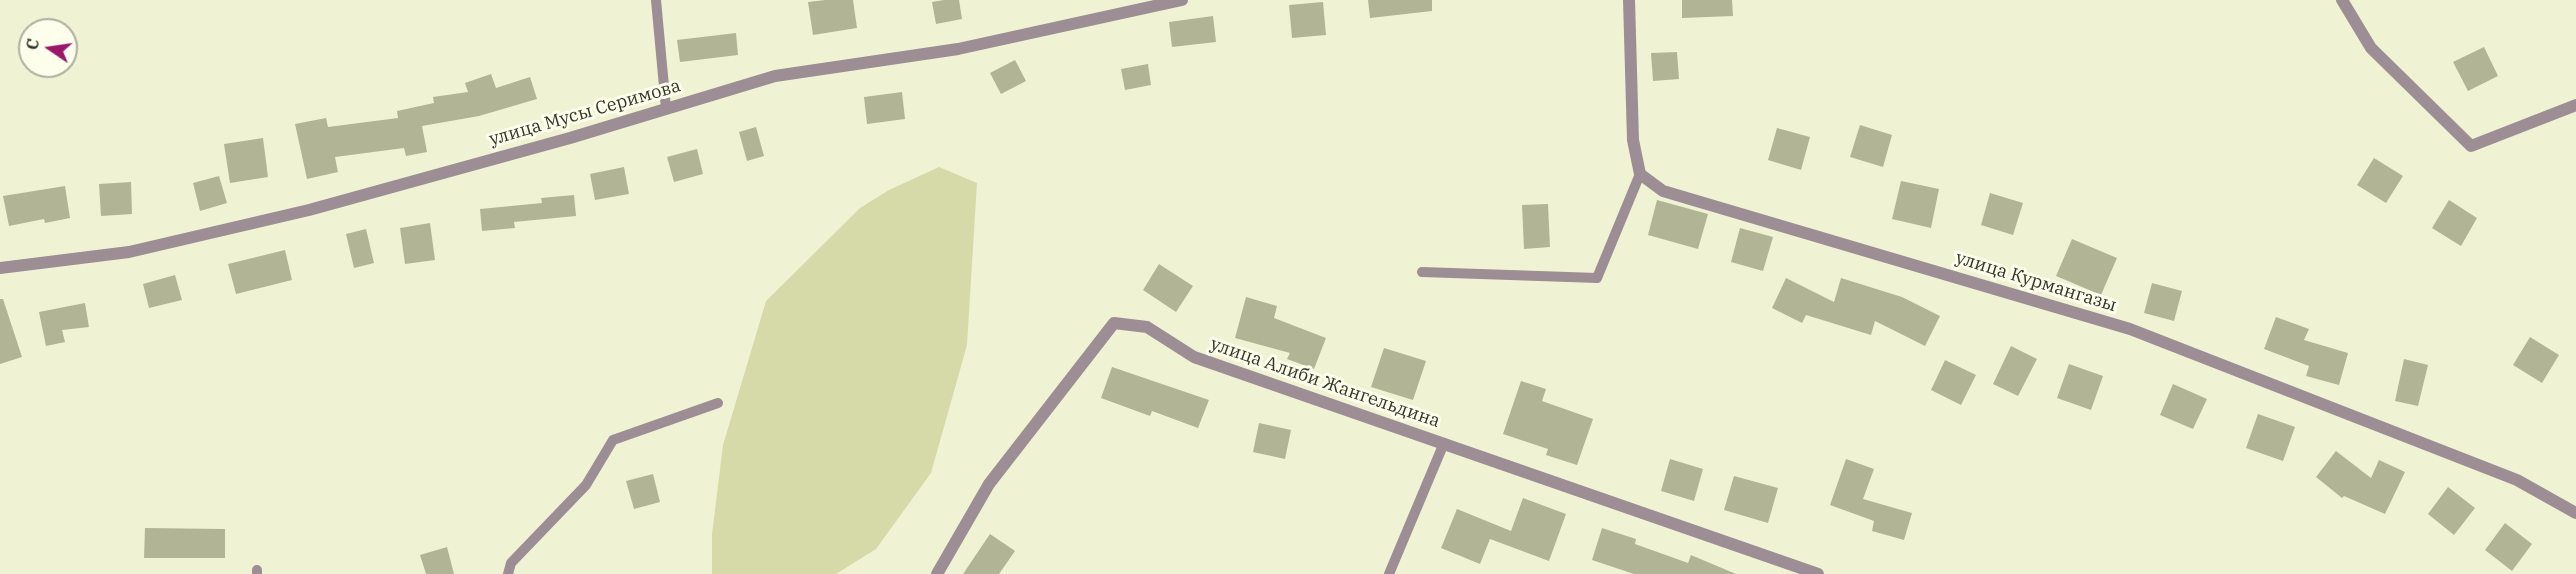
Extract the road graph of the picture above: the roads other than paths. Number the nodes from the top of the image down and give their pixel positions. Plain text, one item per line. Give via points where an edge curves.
1 (656, 0) edge
2 (1182, 0) edge
3 (1629, 0) edge
4 (2342, 0) edge
5 (2576, 105) edge
6 (666, 108) junction
7 (1640, 174) junction
8 (0, 268) edge
9 (1422, 272) dead end
10 (718, 402) dead end
11 (1444, 443) junction
12 (2576, 513) edge
13 (508, 574) edge
14 (937, 574) edge
15 (1389, 574) edge
16 (1818, 574) edge

1 - 6 lane
2 - 6 street, улица Мусы Серимова via 958,49 775,76
3 - 7 street via 1633,140
4 - 5 street via 2371,48 2471,146
6 - 8 street, улица Мусы Серимова via 309,210 129,252
7 - 9 lane via 1598,278
7 - 12 street, улица Курмангазы via 1664,191 2130,329 2517,480
10 - 13 lane via 613,440 586,485 511,563
11 - 14 street, улица Алиби Жангельдина via 1194,357 1147,327 1114,323 989,484
11 - 15 lane
11 - 16 street, улица Алиби Жангельдина

